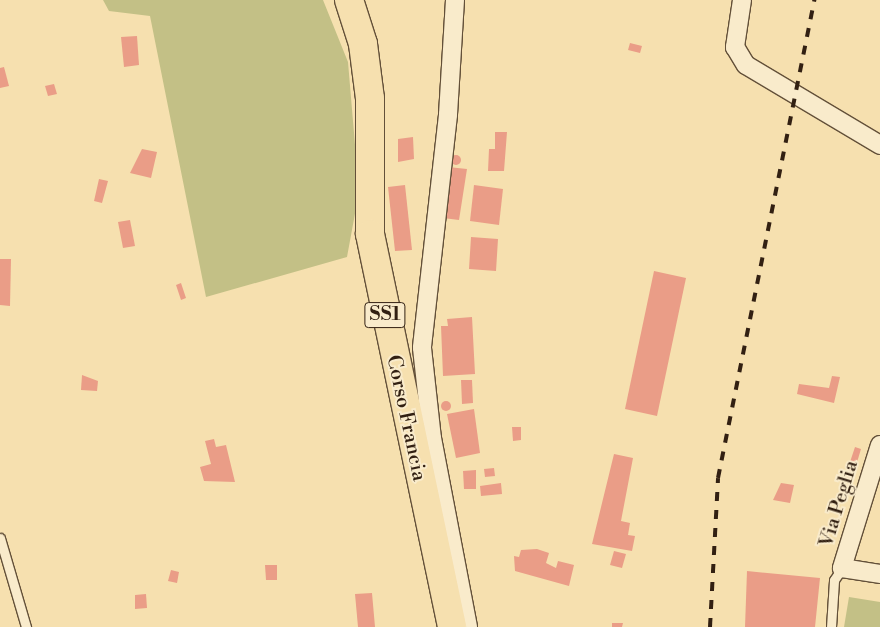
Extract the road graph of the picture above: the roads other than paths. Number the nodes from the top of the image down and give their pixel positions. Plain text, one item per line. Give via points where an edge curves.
1 (349, 0) edge
2 (455, 0) edge
3 (742, 0) edge
4 (880, 146) edge
5 (880, 445) edge
6 (0, 538) edge
7 (842, 568) junction
8 (880, 574) edge
9 (26, 627) edge
10 (452, 627) edge
11 (468, 627) edge
12 (831, 627) edge

1 - 10 main road, Corso Francia / SS1 via 363,44 370,99 370,234
2 - 11 street via 448,115 422,348 432,438
3 - 4 street via 735,47 746,65
5 - 7 street, Via Peglia
6 - 9 lane
7 - 8 street, Via Peglia
7 - 12 lane via 834,580

